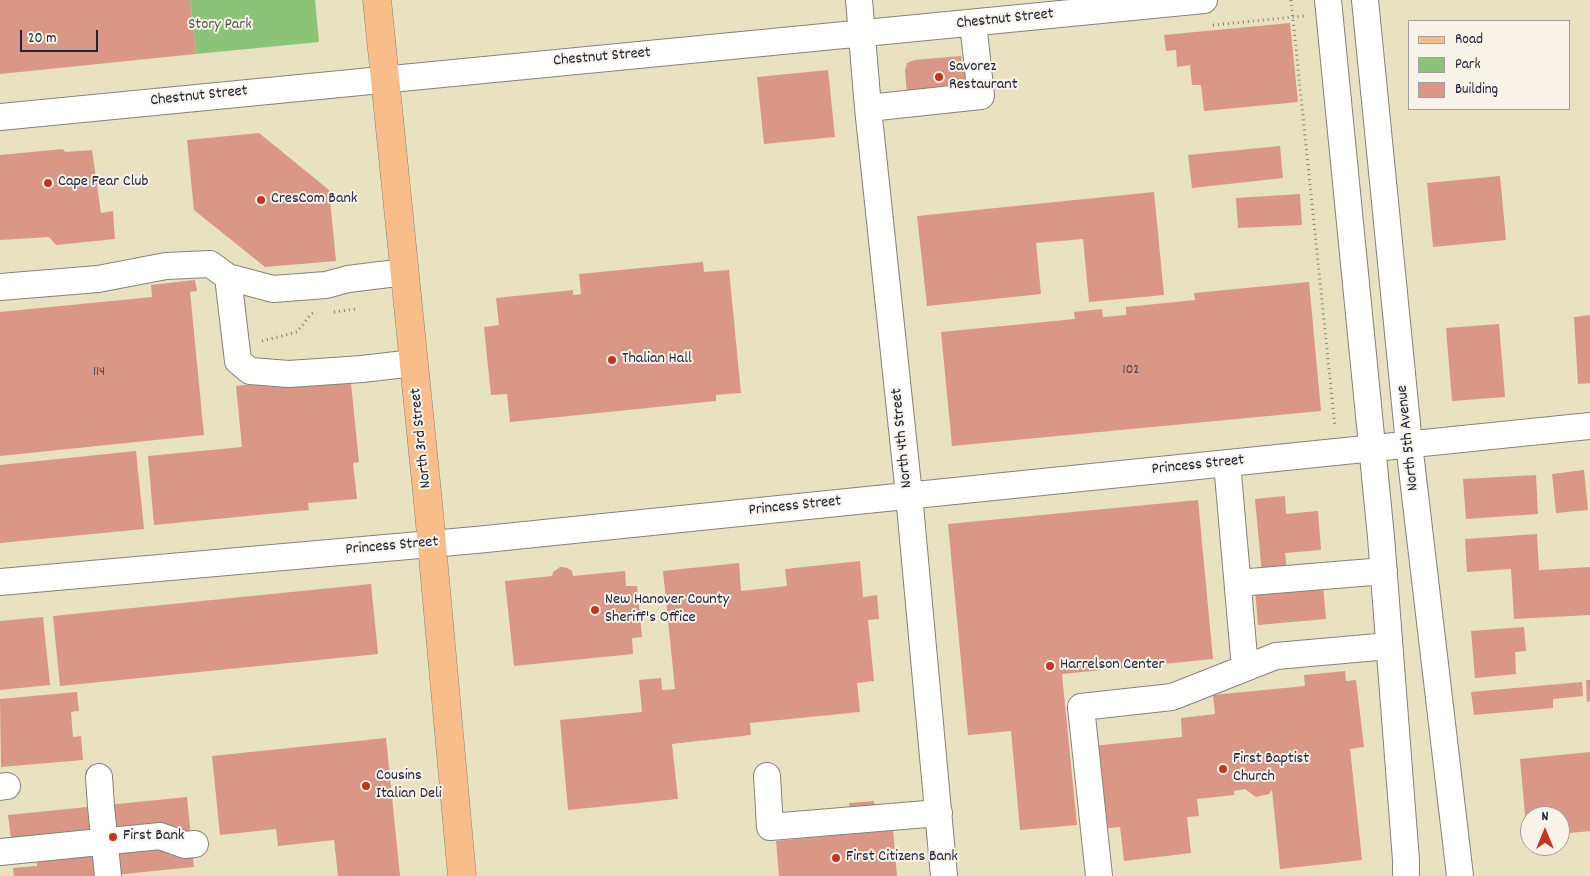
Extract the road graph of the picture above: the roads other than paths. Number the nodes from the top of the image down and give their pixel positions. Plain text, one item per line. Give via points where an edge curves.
1 (377, 0) edge
2 (859, 0) edge
3 (1204, 0) edge
4 (1328, 0) edge
5 (1365, 0) edge
6 (973, 23) junction
7 (862, 34) junction
8 (386, 78) junction
9 (868, 108) junction
10 (0, 117) edge
11 (405, 272) junction
12 (228, 277) junction
13 (0, 287) edge
14 (414, 363) junction
15 (1590, 426) edge
16 (1409, 444) junction
17 (1372, 449) junction
18 (1227, 463) junction
19 (909, 495) junction
20 (432, 544) junction
21 (1384, 571) junction
22 (0, 582) edge
23 (1238, 583) junction
24 (1389, 646) junction
25 (1245, 668) junction
26 (767, 776) dead end
27 (99, 777) dead end
28 (939, 813) junction
29 (105, 842) junction
30 (195, 844) dead end
31 (0, 852) edge
32 (108, 876) edge
33 (462, 876) edge
34 (944, 876) edge
35 (1099, 876) edge
36 (1406, 876) edge
37 (1460, 876) edge

1 - 8 main road, North 3rd Street
2 - 7 street, North 4th Street
3 - 6 street, Chestnut Street
4 - 17 street
5 - 16 street, North 5th Avenue
6 - 7 street, Chestnut Street
6 - 9 street via 982,96
7 - 8 street, Chestnut Street
7 - 9 street, North 4th Street
8 - 10 street, Chestnut Street
8 - 11 main road, North 3rd Street
9 - 19 street, North 4th Street
11 - 12 street via 326,285 273,289
11 - 14 main road, North 3rd Street
12 - 13 street via 210,264 166,266 98,279
12 - 14 street via 238,361 250,371 289,374
14 - 20 main road, North 3rd Street
15 - 16 street, Princess Street
16 - 17 street, Princess Street
16 - 37 street, North 5th Avenue
17 - 18 street, Princess Street
17 - 21 street
18 - 19 street, Princess Street
18 - 23 street
19 - 20 street, Princess Street
19 - 28 street, North 4th Street
20 - 22 street, Princess Street
20 - 33 main road, North 3rd Street
21 - 23 street
21 - 24 street
23 - 25 street
24 - 25 street via 1276,656
24 - 36 street
25 - 35 street via 1172,697 1081,707
26 - 28 street via 770,827
27 - 29 street
28 - 34 street, North 4th Street
29 - 30 street via 160,836 185,845
29 - 31 street
29 - 32 street

